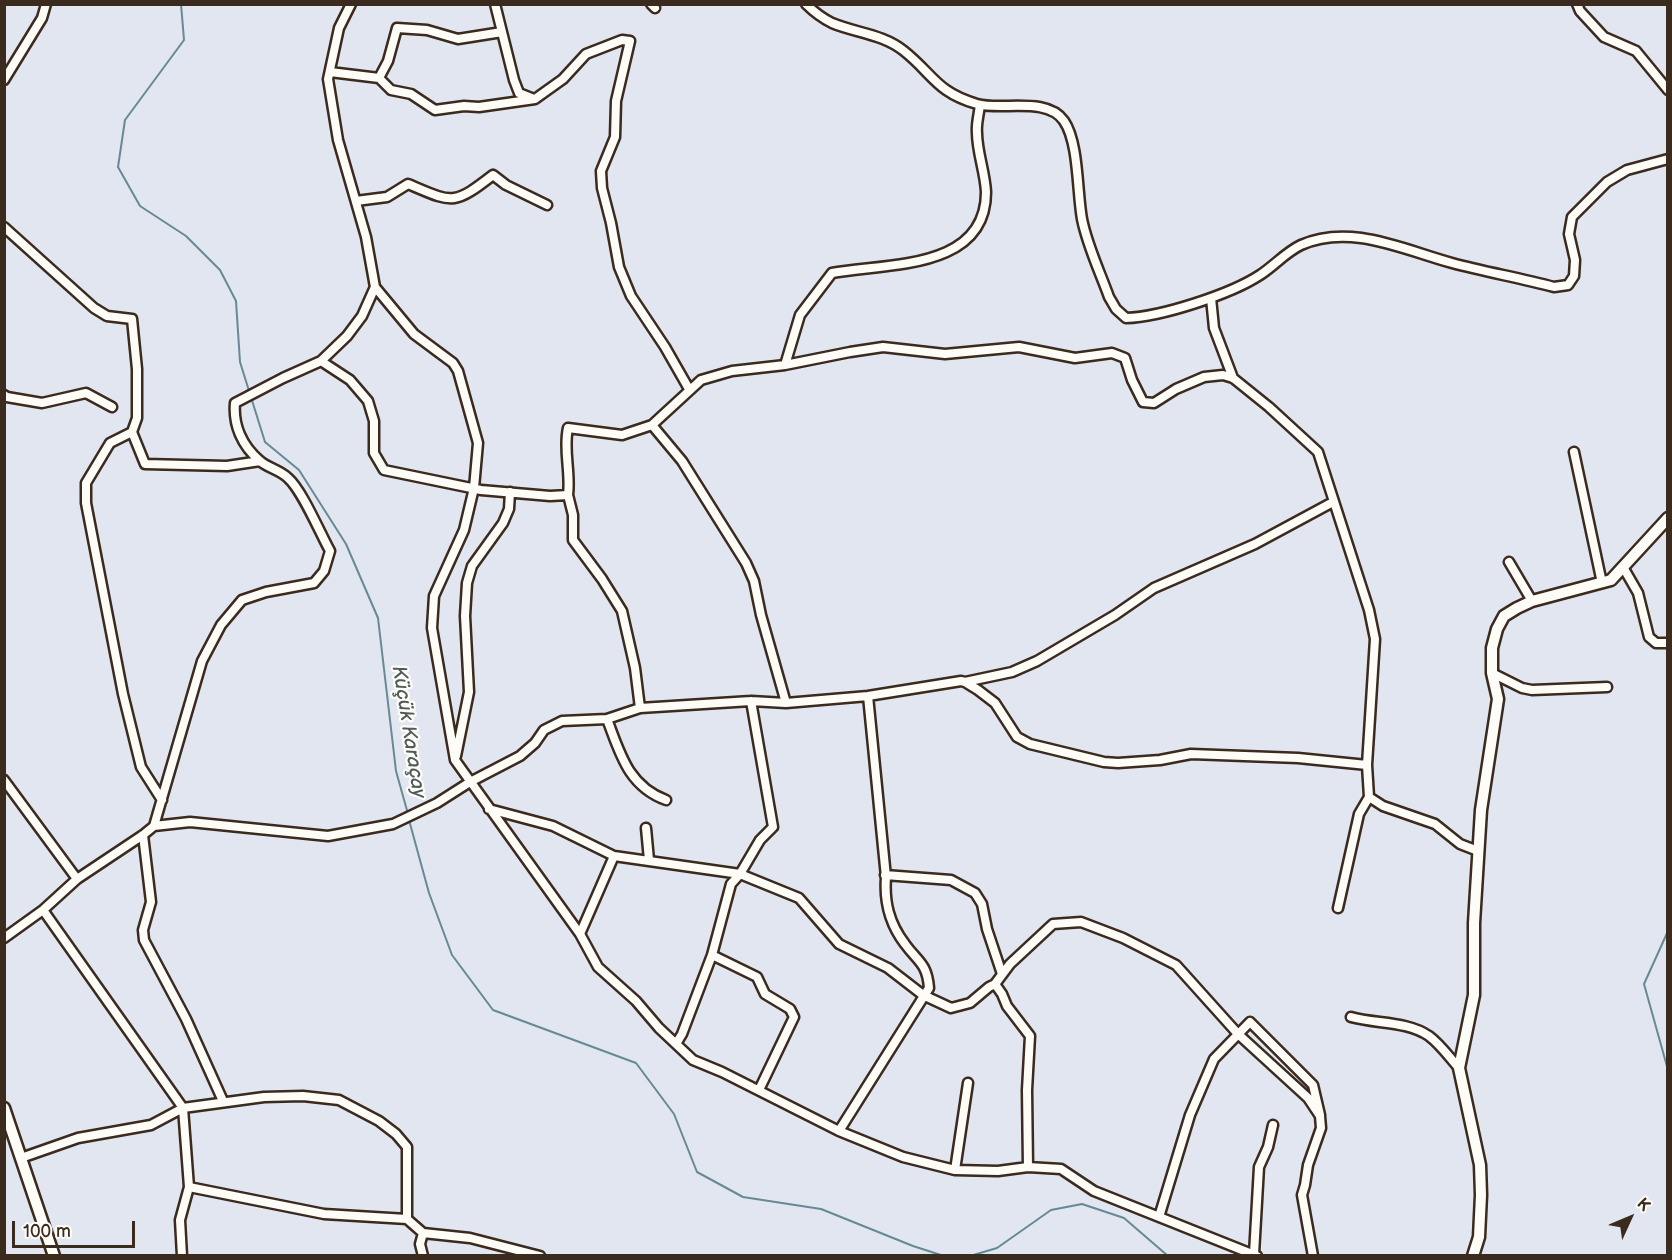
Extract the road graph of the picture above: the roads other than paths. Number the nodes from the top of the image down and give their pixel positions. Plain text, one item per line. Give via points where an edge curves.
1 (46, 4) edge
2 (351, 4) edge
3 (495, 4) edge
4 (806, 4) edge
5 (1577, 4) edge
6 (502, 32) junction
7 (330, 72) junction
8 (379, 78) junction
9 (4, 80) edge
10 (1668, 90) edge
11 (535, 99) junction
12 (980, 105) junction
13 (1668, 159) edge
14 (356, 201) junction
15 (547, 205) dead end
16 (4, 227) edge
17 (375, 287) junction
18 (1211, 298) junction
19 (321, 362) junction
20 (785, 365) junction
21 (1233, 378) junction
22 (689, 389) junction
23 (4, 395) edge
24 (112, 407) dead end
25 (652, 425) junction
26 (132, 432) junction
27 (1574, 452) dead end
28 (260, 461) junction
29 (474, 488) junction
30 (510, 492) junction
31 (568, 495) junction
32 (1333, 502) junction
33 (1668, 518) edge
34 (1509, 562) dead end
35 (1623, 567) junction
36 (1602, 583) junction
37 (1532, 602) junction
38 (1668, 643) edge
39 (1492, 673) junction
40 (965, 682) junction
41 (1607, 687) dead end
42 (868, 696) junction
43 (751, 701) junction
44 (786, 703) junction
45 (640, 708) junction
46 (607, 719) junction
47 (455, 760) junction
48 (1367, 765) junction
49 (4, 780) edge
50 (470, 782) junction
51 (1369, 797) junction
52 (162, 800) junction
53 (666, 800) dead end
54 (489, 809) junction
55 (154, 825) junction
56 (646, 828) dead end
57 (143, 835) junction
58 (1478, 850) junction
59 (614, 856) junction
60 (649, 860) junction
61 (740, 874) junction
62 (885, 875) junction
63 (76, 879) junction
64 (1338, 908) dead end
65 (43, 910) junction
66 (580, 934) junction
67 (4, 938) edge
68 (712, 955) junction
69 (1002, 974) junction
70 (995, 984) junction
71 (923, 995) junction
72 (1350, 1017) dead end
73 (1238, 1034) junction
74 (676, 1044) junction
75 (1459, 1068) junction
76 (968, 1083) dead end
77 (759, 1090) junction
78 (223, 1101) junction
79 (4, 1108) edge
80 (183, 1108) junction
81 (1320, 1116) junction
82 (1273, 1125) dead end
83 (839, 1131) junction
84 (21, 1158) junction
85 (1028, 1167) junction
86 (955, 1170) junction
87 (189, 1187) junction
88 (1159, 1217) junction
89 (407, 1219) junction
90 (423, 1233) junction
91 (1256, 1255) edge
92 (54, 1256) edge
93 (182, 1256) edge
94 (423, 1256) edge
95 (540, 1256) edge
96 (1313, 1256) edge
97 (1473, 1256) edge

1 - 9 street via 42,18
2 - 7 street via 339,28
3 - 6 street
4 - 12 street via 834,24 886,40 904,51 945,91
5 - 10 street via 1604,37 1636,51
6 - 8 street via 458,39 427,30 397,28
6 - 11 street via 519,93
7 - 8 street
7 - 14 street via 337,131
8 - 11 street via 391,90 411,94 435,110
11 - 22 street via 563,79 585,54 622,40 630,41 616,100 615,137 601,171 602,188 619,267 631,296
12 - 18 street via 1046,109 1063,119 1071,136 1083,221 1109,297 1126,318 1140,318
12 - 20 street via 976,132 986,192 982,217 975,230 958,246 931,259 832,273 800,315
13 - 18 street via 1627,170 1607,182 1572,217 1569,234 1575,260 1574,276 1568,285 1554,286 1452,263 1351,236 1300,246 1261,275
14 - 15 street via 387,198 408,184 443,199 457,199 493,175
14 - 17 street
16 - 26 street via 94,308 107,316 132,319 138,369 137,418
17 - 19 street via 362,316
17 - 29 street via 414,334 458,371 478,443
18 - 21 street via 1214,328
19 - 28 street via 235,403 236,427
19 - 29 street via 350,380 368,401 374,421 374,453 384,470
20 - 21 street via 883,347 945,354 1019,347 1075,358 1112,353 1125,358 1143,402 1154,403 1204,377
20 - 22 street via 732,371 701,380
21 - 32 street via 1317,452
22 - 25 street
23 - 24 street via 42,404 86,393
25 - 31 street via 622,435 568,428
25 - 44 street via 682,461 746,562
26 - 28 street via 145,464 227,466
26 - 52 street via 110,443 86,483 86,503 141,767
27 - 36 street
28 - 52 street via 289,478 330,551 324,571 314,583 242,600 221,625 202,661
29 - 30 street
29 - 47 street via 464,530 434,596 432,628
30 - 31 street
30 - 47 street via 503,523 472,566 468,583 465,616 469,692
31 - 45 street via 573,540 622,611
32 - 40 street via 1256,544 1154,588 1037,661 1012,672
32 - 48 street via 1375,639
33 - 35 street
34 - 37 street
35 - 36 street via 1611,580
35 - 38 street via 1638,593 1650,637 1656,643
36 - 37 street
37 - 39 street via 1504,616 1492,648
39 - 41 street via 1532,690
39 - 58 street via 1498,699
40 - 42 street
40 - 48 street via 995,703 1017,737 1030,744 1104,762 1160,760 1191,754
42 - 44 street
42 - 62 street
43 - 44 street
43 - 45 street
43 - 61 street via 773,826
45 - 46 street
46 - 50 street via 562,721 544,730 520,756
46 - 53 street via 632,776 655,796
47 - 50 street
48 - 51 street
49 - 63 street
50 - 54 street
50 - 55 street via 393,824 328,836 201,822
51 - 58 street via 1383,806 1435,824 1460,844
51 - 64 street via 1359,814
52 - 55 street
54 - 59 street via 553,826
54 - 66 street
55 - 57 street
56 - 60 street
57 - 63 street
57 - 78 street via 151,902 144,940 186,1018
58 - 75 street via 1474,995
59 - 60 street
59 - 66 street
60 - 61 street
61 - 68 street via 731,884
61 - 71 street via 799,898 839,944 888,968
62 - 69 street via 951,880 975,893 982,904
62 - 71 street via 886,909 896,930 928,971 929,988
63 - 65 street
65 - 67 street
65 - 80 street
66 - 74 street via 598,968
68 - 74 street
68 - 77 street via 757,977 765,994 790,1009 794,1017
69 - 70 street
69 - 73 street via 1053,924 1081,922 1176,965
70 - 71 street via 970,1003 951,1008
70 - 85 street via 1030,1036
71 - 83 street
72 - 75 street via 1410,1028 1430,1037
73 - 81 street via 1308,1098
73 - 81 street via 1250,1022 1313,1086
73 - 88 street via 1214,1059 1199,1093
74 - 77 street via 693,1060
75 - 97 street via 1480,1165 1479,1237
76 - 86 street
77 - 83 street
78 - 80 street
78 - 89 street via 264,1096 339,1100 379,1121 407,1147
79 - 84 street
80 - 84 street via 151,1125 78,1138
80 - 87 street
81 - 96 street via 1321,1128 1302,1195
82 - 91 street via 1259,1167
83 - 86 street via 903,1157
84 - 92 street
85 - 86 street
85 - 88 street via 1061,1169 1094,1191
87 - 89 street via 324,1214
87 - 93 street via 180,1220
88 - 91 street
89 - 90 street
90 - 94 street
90 - 95 street via 470,1238

